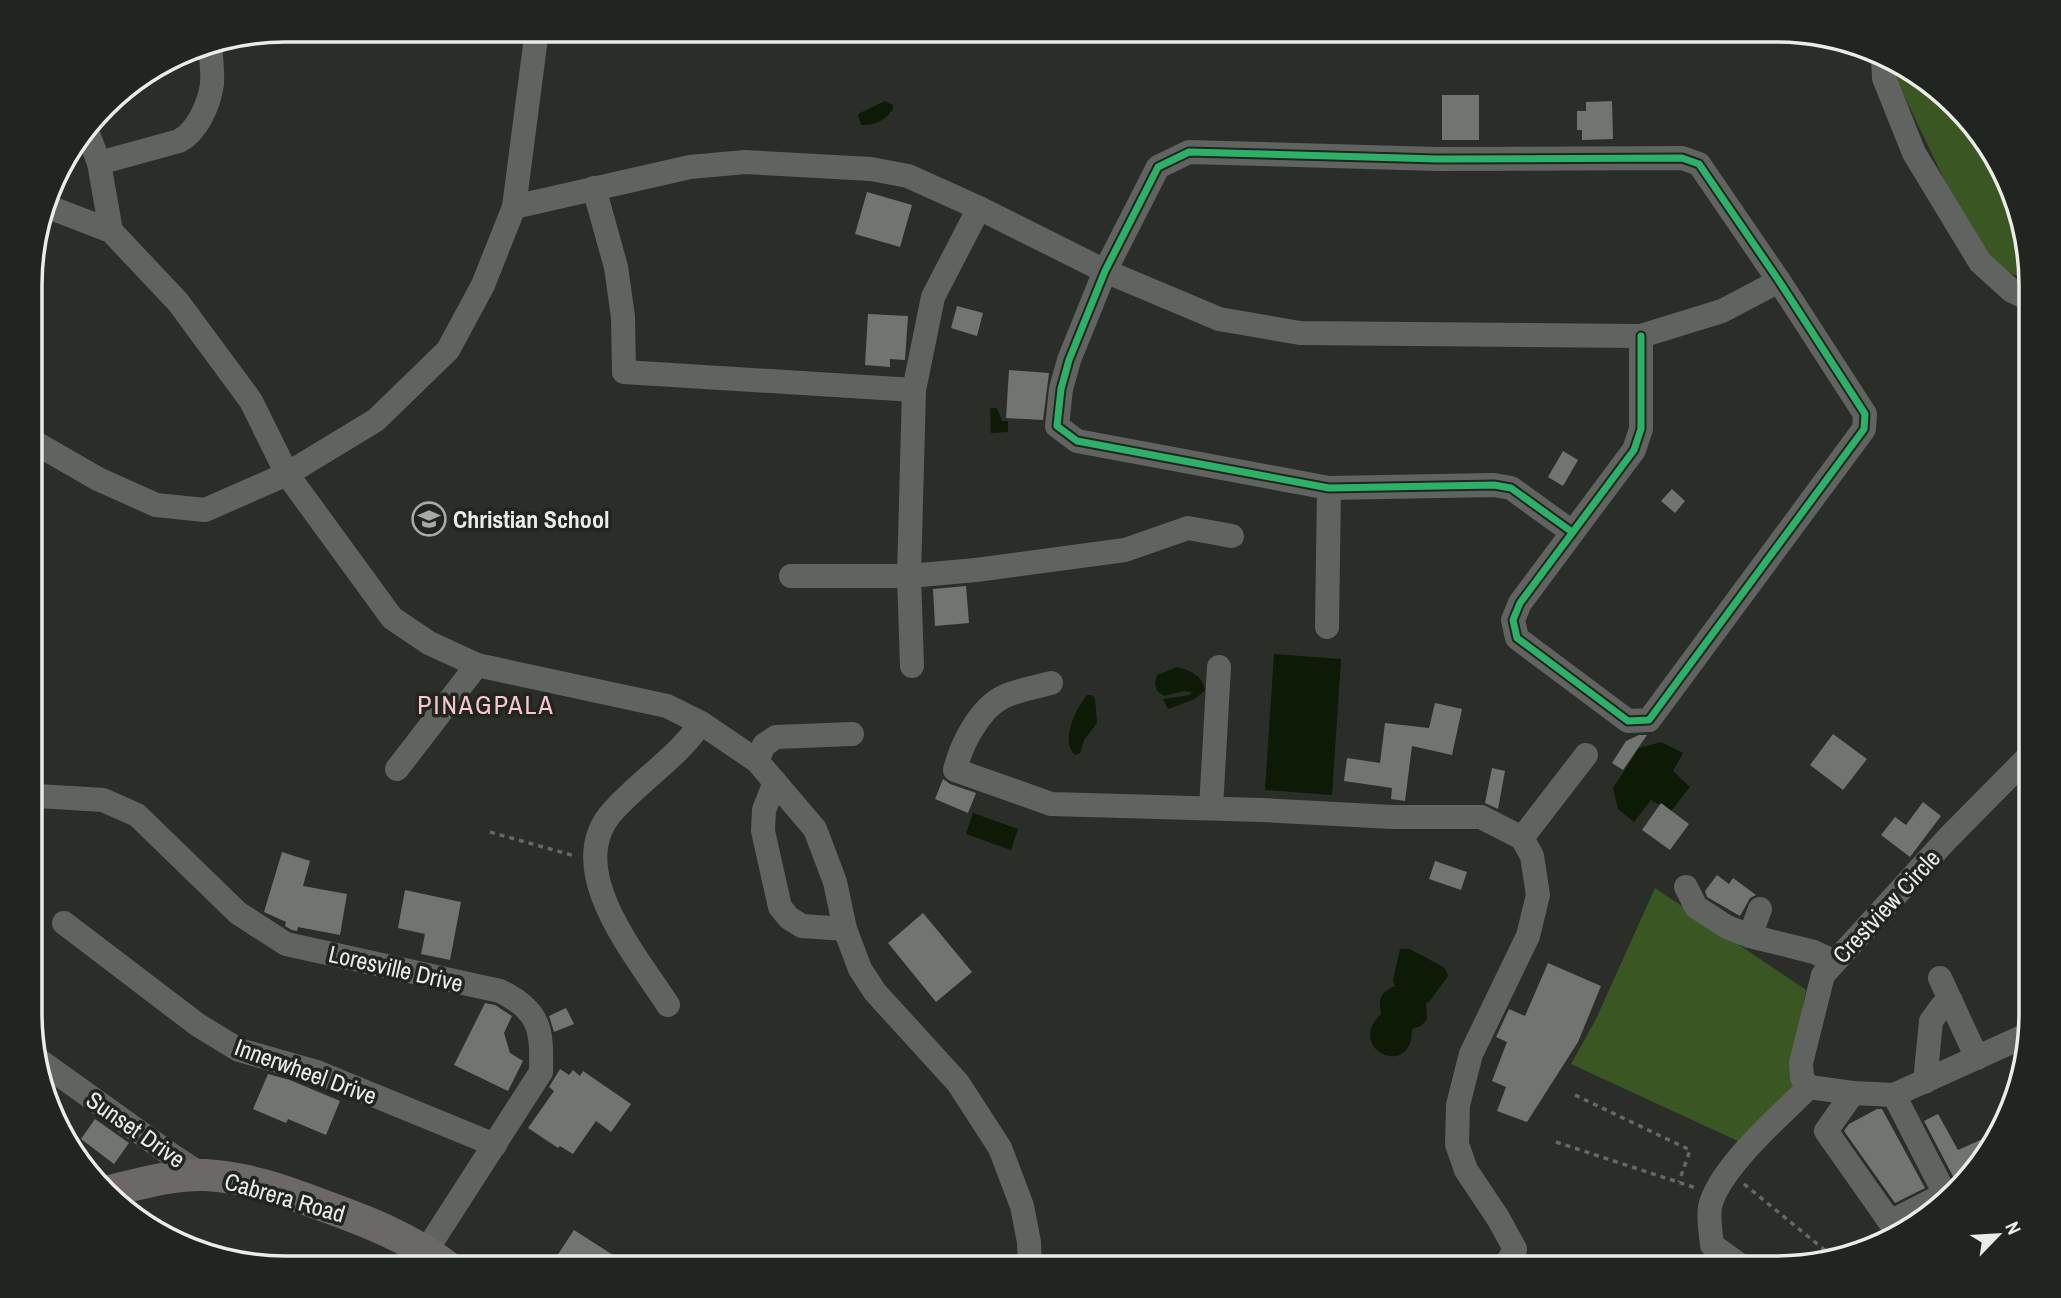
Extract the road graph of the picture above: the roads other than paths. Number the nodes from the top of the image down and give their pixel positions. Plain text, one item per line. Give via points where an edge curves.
1 (535, 42) edge
2 (210, 54) edge
3 (1883, 67) edge
4 (90, 140) edge
5 (99, 163) junction
6 (594, 188) junction
7 (514, 207) junction
8 (979, 208) junction
9 (54, 209) edge
10 (111, 231) junction
11 (1105, 271) junction
12 (1779, 281) junction
13 (2018, 294) edge
14 (1641, 336) junction
15 (914, 390) junction
16 (42, 447) edge
17 (287, 474) junction
18 (1329, 488) junction
19 (1572, 532) junction
20 (1232, 536) dead end
21 (791, 576) dead end
22 (909, 576) junction
23 (1327, 626) dead end
24 (477, 665) junction
25 (912, 666) dead end
26 (1219, 667) dead end
27 (1051, 683) dead end
28 (701, 723) junction
29 (852, 734) dead end
30 (1586, 755) dead end
31 (757, 761) junction
32 (2018, 767) edge
33 (397, 769) dead end
34 (775, 782) junction
35 (42, 796) edge
36 (1211, 808) junction
37 (1522, 838) junction
38 (1686, 887) dead end
39 (1760, 909) dead end
40 (64, 923) dead end
41 (845, 929) junction
42 (1750, 936) junction
43 (1833, 961) junction
44 (1940, 978) dead end
45 (1951, 1001) junction
46 (668, 1005) dead end
47 (2017, 1040) edge
48 (1977, 1058) junction
49 (49, 1067) edge
50 (1925, 1082) junction
51 (1808, 1087) junction
52 (1853, 1093) junction
53 (1894, 1095) junction
54 (495, 1145) junction
55 (202, 1175) junction
56 (118, 1189) edge
57 (1943, 1189) edge
58 (1926, 1204) edge
59 (1512, 1255) edge
60 (1726, 1255) edge
61 (433, 1256) edge
62 (440, 1256) edge
63 (1030, 1256) edge

1 - 7 street
2 - 5 street via 212,84 197,125 188,136
3 - 13 street via 1914,153 1980,262
4 - 5 street
5 - 10 street
6 - 7 street
6 - 8 street via 690,167 745,162 871,169 908,176
6 - 15 street via 616,267 624,372
7 - 17 street via 483,285 447,350 376,420
8 - 11 street
8 - 15 street via 933,297
9 - 10 street
10 - 17 street via 178,302 250,401
11 - 12 street via 1157,167 1189,152 1437,159 1682,158 1699,164
11 - 14 street via 1219,318 1300,333
11 - 18 street via 1069,360 1057,426 1077,441
12 - 14 street via 1723,311
12 - 19 street via 1865,414 1864,429 1649,720 1628,721 1517,638 1513,620 1520,603
14 - 19 street via 1641,429 1634,450
15 - 22 street
16 - 17 street via 156,505 205,510
17 - 24 street via 393,618 429,643
18 - 19 street via 1511,488
18 - 23 street
20 - 22 street via 1188,528 1125,550
21 - 22 street
22 - 25 street
24 - 28 street via 667,706
24 - 33 street
26 - 36 street
27 - 36 street via 993,704 977,720 955,769 1051,803
28 - 31 street
28 - 46 street via 678,752 612,811 600,832 594,861 611,917
29 - 31 street via 776,737 764,745
30 - 37 street
31 - 34 street
32 - 43 street, Crestview Circle
34 - 41 street via 815,829 835,882
34 - 41 street via 764,810 764,831 780,908 802,926
35 - 54 street, Loresville Drive via 103,800 137,815 238,913 286,944 500,991 518,1000 532,1015 542,1038 541,1072
36 - 37 street via 1481,817
37 - 59 street via 1532,856 1538,895 1528,936 1471,1054 1458,1105 1457,1144 1465,1170 1515,1249
38 - 42 street via 1696,907
39 - 42 street
40 - 54 street, Innerwheel Drive via 198,1025 239,1050 317,1072
41 - 63 street via 860,969 875,992 958,1083 1000,1147 1022,1206
42 - 43 street
43 - 51 street, Crestview Circle via 1823,975 1801,1063
44 - 45 street
45 - 48 street
45 - 50 street via 1931,1021
47 - 48 street
48 - 50 street
49 - 55 street, Sunset Drive
50 - 53 street
51 - 52 street
51 - 60 street via 1737,1160 1714,1194 1712,1245
52 - 53 street
52 - 58 street via 1826,1131 1890,1222
53 - 57 street
54 - 62 street, Loresville Drive
55 - 56 main road, Cabrera Road
55 - 61 main road, Cabrera Road via 243,1179 290,1193 395,1233

